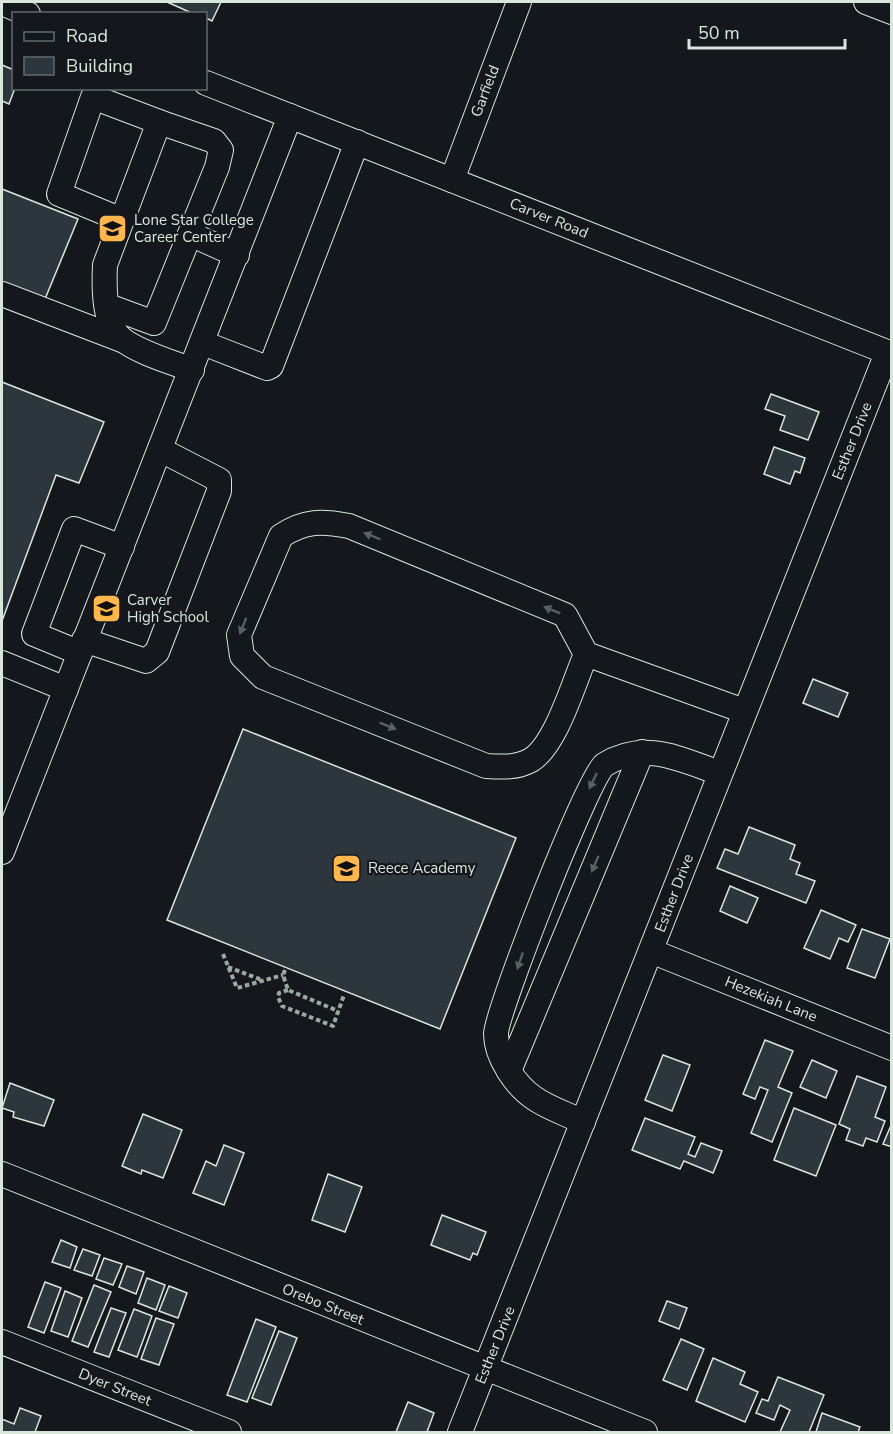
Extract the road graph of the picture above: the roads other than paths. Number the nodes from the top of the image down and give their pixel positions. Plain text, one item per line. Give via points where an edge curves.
1 (519, 2) edge
2 (866, 2) edge
3 (2, 3) edge
4 (23, 12) edge
5 (891, 12) edge
6 (207, 83) edge
7 (290, 116) junction
8 (159, 122) junction
9 (357, 142) junction
10 (452, 180) junction
11 (122, 220) junction
12 (190, 234) junction
13 (237, 255) junction
14 (2, 294) edge
15 (108, 306) junction
16 (122, 340) junction
17 (203, 343) junction
18 (889, 354) edge
19 (192, 370) junction
20 (161, 450) junction
21 (122, 547) junction
22 (82, 647) junction
23 (586, 654) junction
24 (2, 663) edge
25 (66, 688) junction
26 (744, 711) junction
27 (642, 752) junction
28 (720, 773) junction
29 (2, 852) edge
30 (651, 951) junction
31 (891, 1048) edge
32 (509, 1071) junction
33 (583, 1122) junction
34 (2, 1174) edge
35 (2, 1342) edge
36 (485, 1369) junction
37 (229, 1432) edge
38 (460, 1432) edge
39 (645, 1432) edge

1 - 10 street, Garfield
2 - 5 street
3 - 4 street
6 - 7 street, Carver Road
7 - 9 street, Carver Road
7 - 13 street
8 - 11 street
8 - 11 street via 93,97 59,194
8 - 12 street via 214,141 221,150
9 - 10 street, Carver Road
9 - 17 street via 272,366 267,368
10 - 18 street, Carver Road
11 - 15 street via 105,265
12 - 13 street
12 - 15 street via 154,323
13 - 17 street
14 - 16 street
15 - 16 street via 111,322
16 - 19 street
17 - 19 street
18 - 26 street, Esther Drive
19 - 20 street
20 - 21 street
20 - 22 street via 219,480 219,492 157,652 146,662
21 - 22 street
21 - 22 street via 74,529 34,634
22 - 25 street
23 -> 23 street via 566,615 350,526 321,520 281,536 239,635 242,656 263,677 486,766 508,767 531,759 547,746
23 - 26 street
24 - 25 street
25 - 29 street
26 - 28 street, Esther Drive
27 - 28 street via 657,751
27 -> 32 street
27 -> 32 street via 601,766 570,829 495,1033
28 - 30 street, Esther Drive
30 - 31 street, Hezekiah Lane
30 - 33 street, Esther Drive
32 - 33 street via 533,1098
33 - 36 street, Esther Drive
34 - 36 street, Orebo Street
35 - 37 street, Dyer Street
36 - 38 street, Esther Drive
36 - 39 street, Orebo Street

